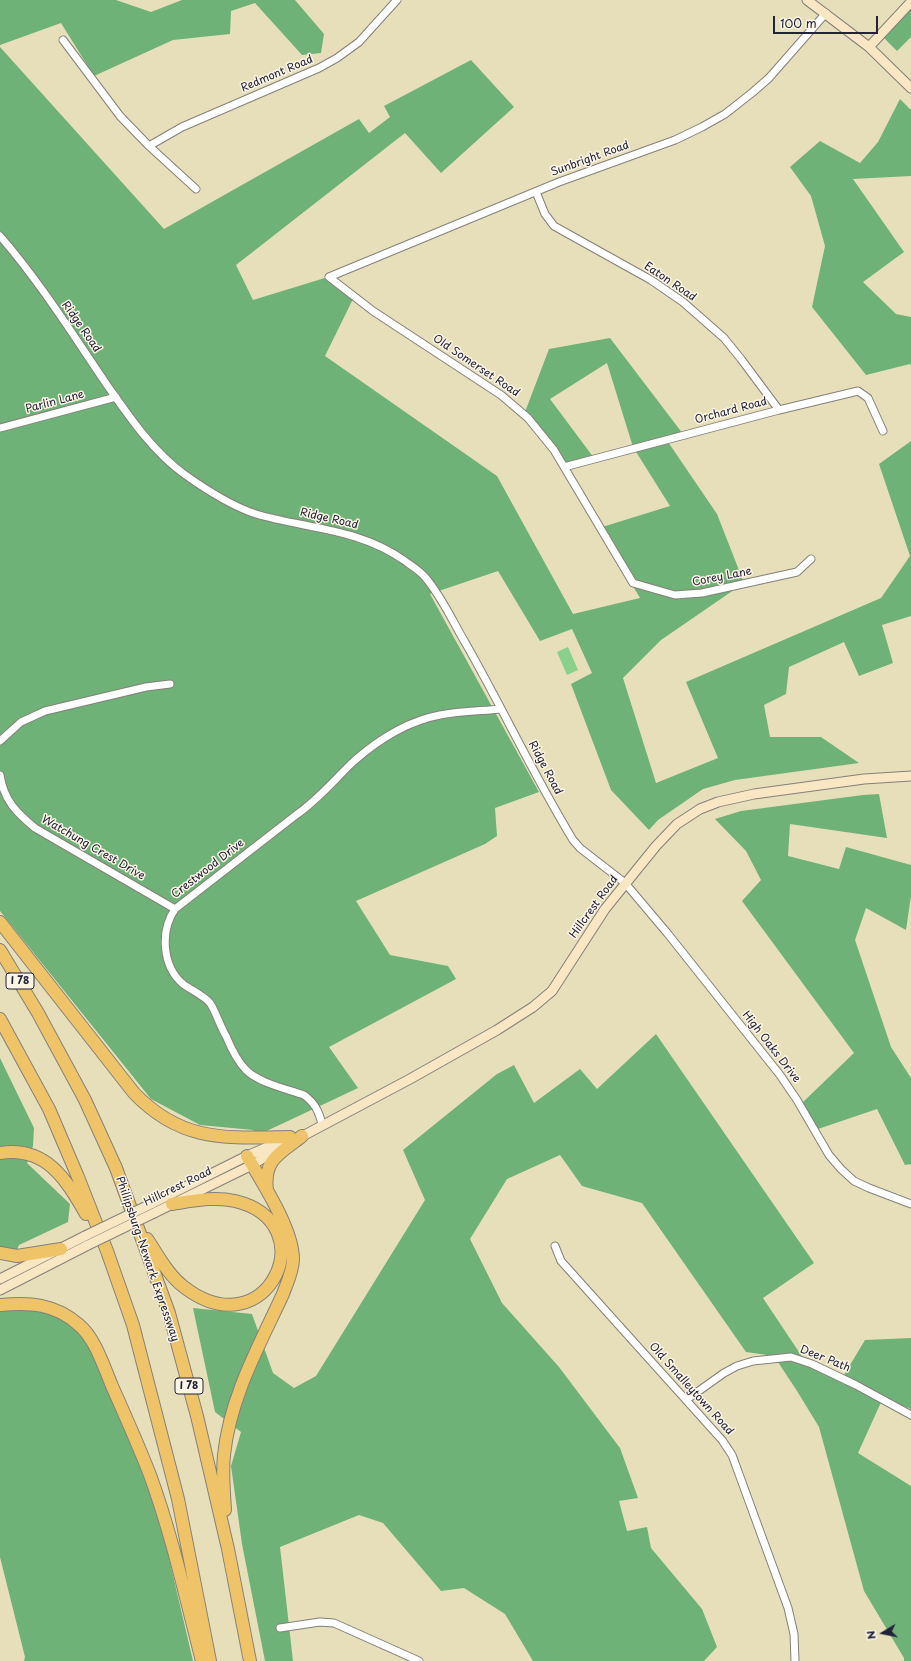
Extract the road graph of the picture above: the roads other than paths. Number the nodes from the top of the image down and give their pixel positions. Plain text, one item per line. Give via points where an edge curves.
1 (397, 0) edge
2 (807, 0) edge
3 (911, 2) edge
4 (826, 13) junction
5 (63, 40) dead end
6 (869, 47) junction
7 (911, 88) edge
8 (149, 146) junction
9 (196, 189) dead end
10 (536, 192) junction
11 (0, 236) edge
12 (329, 277) joint
13 (116, 397) junction
14 (779, 410) junction
15 (0, 428) edge
16 (883, 431) dead end
17 (564, 466) junction
18 (810, 559) dead end
19 (633, 583) joint
20 (170, 684) dead end
21 (501, 709) junction
22 (0, 741) edge
23 (0, 776) edge
24 (911, 776) edge
25 (625, 883) junction
26 (175, 909) junction
27 (0, 922) edge
28 (0, 950) edge
29 (0, 1019) edge
30 (322, 1124) junction
31 (296, 1137) junction
32 (0, 1153) edge
33 (249, 1160) junction
34 (268, 1193) junction
35 (172, 1204) junction
36 (911, 1204) edge
37 (153, 1208) junction
38 (138, 1227) junction
39 (87, 1241) junction
40 (555, 1246) dead end
41 (61, 1249) junction
42 (107, 1251) junction
43 (0, 1253) edge
44 (0, 1279) edge
45 (0, 1290) edge
46 (0, 1305) edge
47 (686, 1400) junction
48 (911, 1415) edge
49 (228, 1549) junction
50 (280, 1628) dead end
51 (202, 1661) edge
52 (210, 1661) edge
53 (250, 1661) edge
54 (419, 1661) edge
55 (795, 1661) edge

1 - 8 street, Redmont Road via 359,42 337,58 182,127
2 - 4 main road
3 - 6 main road
4 - 6 main road
4 - 10 street, Sunbright Road via 769,78 725,114 675,140
5 - 8 street via 120,116
6 - 7 main road
8 - 9 street
10 - 12 street, Sunbright Road
10 - 14 street, Eaton Road via 545,214 554,226 651,280 706,322 742,359
11 - 13 street, Ridge Road via 21,260
12 - 17 street, Old Somerset Road via 373,312 516,407 541,432
13 - 15 street, Parlin Lane
13 - 21 street, Ridge Road via 158,450 182,473 216,495 257,514 362,538 397,555 415,568 425,577 440,600
14 - 16 street, Orchard Road via 858,391 868,398
14 - 17 street, Orchard Road
17 - 19 street, Old Somerset Road
18 - 19 street, Corey Lane via 797,572 702,594 675,595
20 - 22 street via 146,687 45,711 21,722
21 - 25 street, Ridge Road via 573,840
21 - 26 street, Crestwood Drive via 446,714 402,728 354,761 307,807
23 - 26 street, Watchung Crest Drive via 10,803 20,816 35,828
24 - 25 main road, Hillcrest Road via 817,785 754,794 708,805 677,824
25 - 30 main road, Hillcrest Road via 583,941 552,991 533,1007 410,1079
25 - 36 street, High Oaks Drive via 780,1075 841,1169 854,1181
26 - 30 street, Crestwood Drive via 169,917 165,943 170,967 182,983 210,1003 245,1069 257,1078 310,1099 320,1113
27 - 31 highway via 134,1093 156,1113 184,1129 214,1136
28 - 38 highway, Phillipsburg-Newark Expressway / I 78 via 38,1013 85,1100 116,1168
29 - 42 highway via 49,1109
30 - 31 main road, Hillcrest Road
31 - 33 main road, Hillcrest Road
31 - 34 highway via 273,1160 267,1170
32 - 42 highway via 23,1152 56,1169 75,1194
33 - 34 highway
33 - 35 main road, Hillcrest Road
33 - 37 main road, Hillcrest Road
34 - 49 highway via 286,1230 293,1260 289,1280 234,1403 226,1434 223,1474
35 - 37 main road, Hillcrest Road
35 - 38 highway via 214,1198 235,1201 261,1213 275,1228 281,1246 280,1266 264,1292 244,1302 226,1304 209,1301 184,1287 174,1278
37 - 39 main road, Hillcrest Road, bridge
38 - 49 highway, Phillipsburg-Newark Expressway / I 78 via 169,1313 197,1416
39 - 41 main road, Hillcrest Road
39 - 45 main road, Hillcrest Road
40 - 47 street, Old Smalleytown Road via 561,1261
41 - 43 highway via 17,1256
41 - 44 main road, Hillcrest Road
42 - 52 highway via 133,1325 176,1491
46 - 51 highway via 36,1304 59,1311 81,1326 95,1347 150,1476 178,1564
47 - 48 street, Deer Path via 724,1372 737,1366 753,1361 791,1357 856,1384
47 - 55 street, Old Smalleytown Road via 732,1455 788,1608 794,1634
49 - 53 highway, Phillipsburg-Newark Expressway / I 78
50 - 54 street via 320,1622 334,1623

